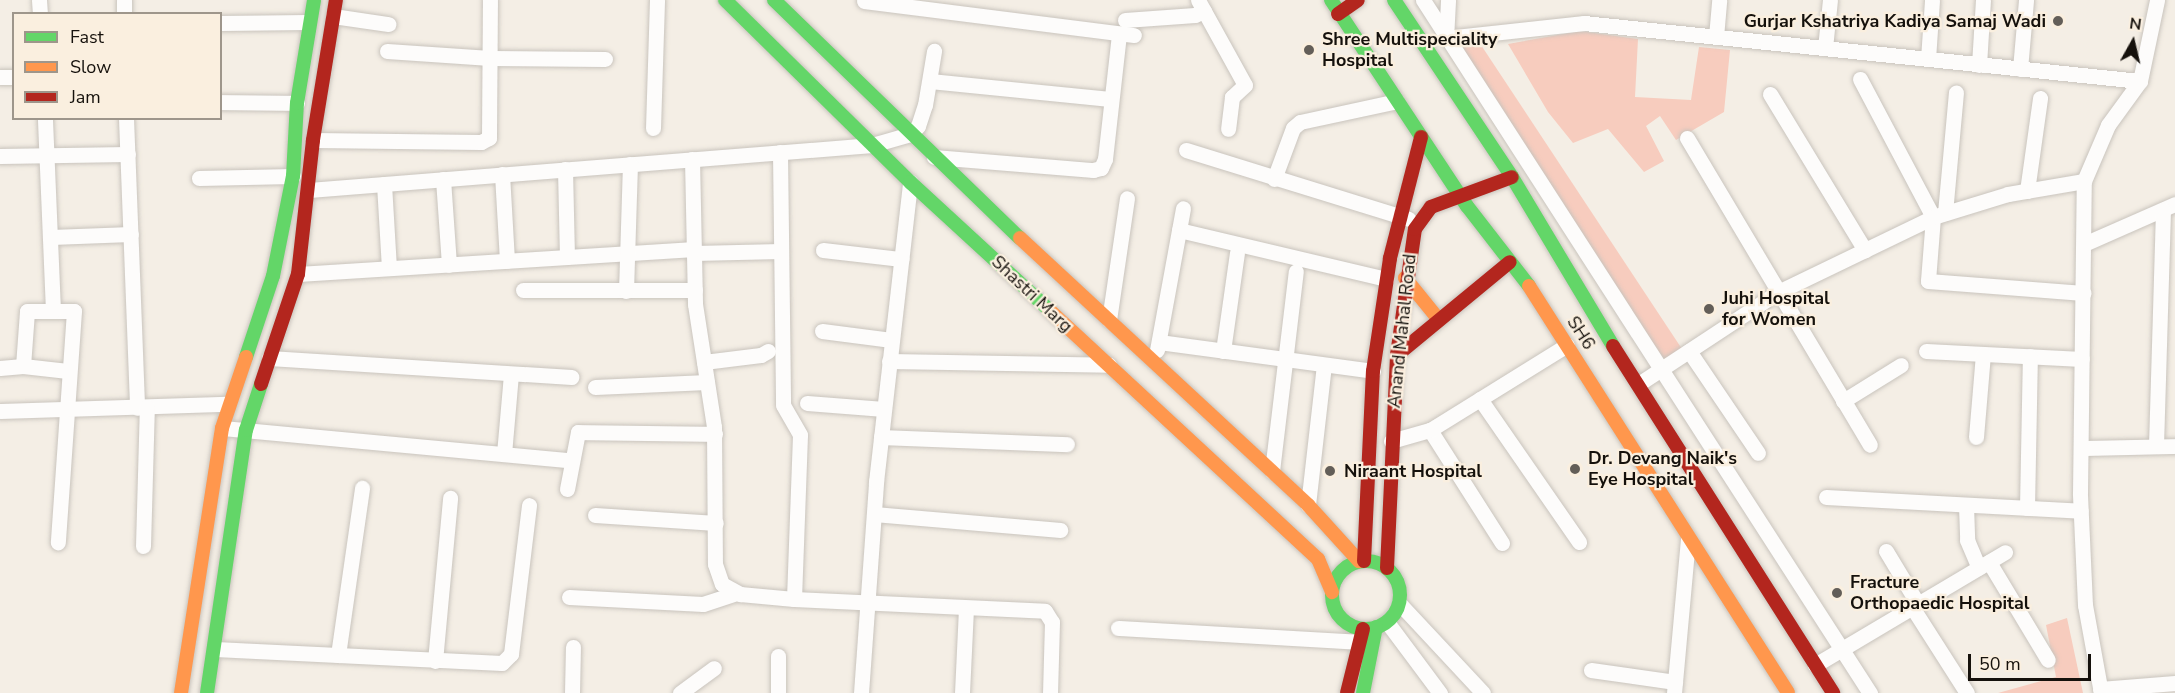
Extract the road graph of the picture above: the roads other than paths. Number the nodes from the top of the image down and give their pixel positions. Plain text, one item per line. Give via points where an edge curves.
1 (314, 0) edge
2 (336, 0) edge
3 (490, 0) edge
4 (657, 0) edge
5 (725, 0) edge
6 (774, 0) edge
7 (1331, 0) edge
8 (1394, 0) edge
9 (1423, 0) edge
10 (1448, 0) edge
11 (1719, 0) edge
12 (1830, 0) edge
13 (1932, 0) edge
14 (1983, 0) edge
15 (2026, 0) edge
16 (2157, 0) edge
17 (864, 1) edge
18 (1353, 1) edge
19 (1201, 6) edge
20 (1338, 14) junction
21 (333, 16) junction
22 (308, 22) junction
23 (222, 23) edge
24 (388, 24) dead end
25 (1126, 30) junction
26 (1716, 37) junction
27 (1446, 38) junction
28 (1825, 48) junction
29 (1429, 49) junction
30 (387, 51) dead end
31 (934, 51) dead end
32 (490, 58) junction
33 (605, 59) dead end
34 (1928, 59) junction
35 (1979, 64) junction
36 (2020, 69) junction
37 (1860, 79) dead end
38 (930, 81) junction
39 (2140, 81) junction
40 (1956, 93) dead end
41 (1770, 94) dead end
42 (2040, 98) dead end
43 (1110, 99) junction
44 (1397, 101) junction
45 (222, 102) edge
46 (297, 104) junction
47 (45, 120) edge
48 (126, 120) edge
49 (653, 128) dead end
50 (1228, 129) dead end
51 (910, 134) junction
52 (1421, 137) junction
53 (1687, 138) dead end
54 (313, 140) junction
55 (872, 145) junction
56 (1186, 150) dead end
57 (780, 152) junction
58 (128, 154) junction
59 (46, 155) junction
60 (0, 156) edge
61 (933, 157) junction
62 (692, 159) junction
63 (630, 164) junction
64 (565, 169) junction
65 (1533, 172) junction
66 (502, 174) junction
67 (293, 176) junction
68 (1512, 177) junction
69 (199, 178) dead end
70 (443, 179) junction
71 (1274, 179) junction
72 (2084, 181) junction
73 (910, 182) junction
74 (384, 184) junction
75 (309, 190) junction
76 (2027, 191) junction
77 (1459, 195) junction
78 (1127, 198) dead end
79 (2169, 207) edge
80 (1183, 208) dead end
81 (1400, 214) junction
82 (1939, 215) junction
83 (1196, 223) dead end
84 (1418, 224) junction
85 (1179, 230) junction
86 (131, 234) junction
87 (51, 237) junction
88 (2086, 243) junction
89 (824, 250) dead end
90 (1865, 250) junction
91 (694, 251) junction
92 (781, 251) junction
93 (1237, 253) dead end
94 (629, 254) junction
95 (567, 257) junction
96 (901, 259) junction
97 (507, 261) junction
98 (1510, 262) junction
99 (449, 265) junction
100 (389, 268) junction
101 (1296, 271) dead end
102 (298, 274) junction
103 (1405, 278) junction
104 (1386, 279) junction
105 (523, 290) dead end
106 (695, 290) junction
107 (626, 291) junction
108 (1778, 292) junction
109 (2084, 293) junction
110 (53, 311) junction
111 (1109, 320) junction
112 (1439, 320) junction
113 (822, 332) dead end
114 (891, 340) junction
115 (1159, 342) junction
116 (1567, 345) junction
117 (768, 351) dead end
118 (1223, 351) junction
119 (1689, 351) junction
120 (1926, 351) dead end
121 (1983, 354) junction
122 (1397, 355) junction
123 (2030, 356) junction
124 (269, 358) junction
125 (2082, 359) junction
126 (1286, 360) junction
127 (889, 361) junction
128 (704, 362) junction
129 (1155, 363) junction
130 (1108, 365) junction
131 (1324, 365) junction
132 (1901, 365) dead end
133 (23, 366) junction
134 (0, 368) edge
135 (1661, 369) junction
136 (68, 371) junction
137 (1373, 371) junction
138 (510, 374) junction
139 (571, 377) dead end
140 (707, 382) junction
141 (1640, 383) junction
142 (594, 387) dead end
143 (1480, 399) junction
144 (1844, 401) junction
145 (807, 403) dead end
146 (228, 404) junction
147 (142, 408) junction
148 (884, 409) junction
149 (68, 410) junction
150 (0, 411) edge
151 (222, 428) junction
152 (246, 430) junction
153 (1430, 430) junction
154 (715, 434) junction
155 (881, 436) junction
156 (1976, 437) dead end
157 (1391, 441) junction
158 (1067, 444) dead end
159 (1870, 445) dead end
160 (2156, 446) junction
161 (2175, 446) edge
162 (2080, 448) junction
163 (1758, 453) dead end
164 (504, 454) junction
165 (570, 460) junction
166 (1272, 471) junction
167 (362, 488) dead end
168 (567, 489) dead end
169 (1826, 497) dead end
170 (450, 498) dead end
171 (1966, 504) junction
172 (529, 505) dead end
173 (1308, 505) junction
174 (2027, 508) junction
175 (2081, 511) junction
176 (874, 514) junction
177 (595, 515) dead end
178 (716, 524) junction
179 (1060, 530) dead end
180 (1689, 535) junction
181 (58, 542) dead end
182 (1580, 542) dead end
183 (1503, 543) dead end
184 (143, 546) dead end
185 (1886, 551) dead end
186 (2005, 552) dead end
187 (1361, 561) junction
188 (1984, 565) junction
189 (1387, 568) junction
190 (1332, 592) junction
191 (736, 593) junction
192 (569, 597) dead end
193 (794, 599) junction
194 (1400, 603) junction
195 (867, 605) junction
196 (1915, 606) junction
197 (966, 608) junction
198 (1118, 628) dead end
199 (1371, 630) junction
200 (573, 647) dead end
201 (215, 649) junction
202 (1842, 650) junction
203 (338, 656) junction
204 (778, 656) dead end
205 (2048, 660) dead end
206 (435, 661) junction
207 (1815, 665) junction
208 (714, 668) dead end
209 (1591, 670) dead end
210 (2175, 683) edge
211 (1674, 687) edge
212 (2100, 691) edge
213 (181, 693) edge
214 (207, 693) edge
215 (572, 693) edge
216 (681, 693) edge
217 (778, 693) edge
218 (861, 693) edge
219 (962, 693) edge
220 (1050, 693) edge
221 (1347, 693) edge
222 (1363, 693) edge
223 (1440, 693) edge
224 (1483, 693) edge
225 (1788, 693) edge
226 (1833, 693) edge
227 (1870, 693) edge
228 (1967, 693) edge

1 - 22 street
2 - 21 street
3 - 32 street
4 - 49 street
5 - 55 street, Shastri Marg
6 - 51 street, Shastri Marg
7 - 20 street, SH6
8 - 29 street
9 - 27 street
10 - 27 street
11 - 26 street
12 - 28 street
13 - 34 street
14 - 35 street
15 - 36 street
16 - 39 street
17 - 25 street
18 - 20 street
19 - 25 street via 1195,15
19 - 50 street via 1245,85 1232,97
20 - 44 street, SH6
21 - 24 street
21 - 54 street
22 - 23 street
22 - 46 street
25 - 43 street
26 - 27 street via 1584,23
26 - 28 street
27 - 29 street
27 - 65 street
28 - 34 street
29 - 68 street
30 - 32 street
31 - 38 street
32 - 33 street
32 - 54 street via 490,134 485,140
34 - 35 street
35 - 36 street
36 - 39 street
37 - 82 street
38 - 43 street
38 - 51 street via 918,126
39 - 72 street via 2108,125
40 - 82 street
41 - 90 street
42 - 76 street
43 - 61 street via 1101,168
44 - 52 street, SH6
44 - 71 street via 1300,123 1293,128
45 - 46 street
46 - 67 street
47 - 59 street
48 - 58 street
51 - 55 street
51 - 61 street, Shastri Marg
52 - 77 street, SH6
52 - 81 street, Anand Mahal Road
53 - 108 street
54 - 75 street
55 - 57 street
55 - 73 street, Shastri Marg
56 - 71 street
57 - 62 street
57 - 92 street
58 - 59 street
58 - 86 street
59 - 60 street
59 - 87 street
61 - 111 street, Shastri Marg
62 - 63 street
62 - 91 street
63 - 64 street
63 - 94 street
64 - 66 street
64 - 95 street
65 - 68 street
65 - 135 street
66 - 70 street
66 - 97 street
67 - 69 street
67 - 146 street via 273,276
68 - 77 street
68 - 141 street via 1578,290
70 - 74 street
70 - 99 street
71 - 81 street
72 - 76 street
72 - 88 street
73 - 96 street
73 - 130 street, Shastri Marg
74 - 75 street
74 - 100 street
75 - 102 street
76 - 82 street
77 - 84 street via 1431,207
77 - 98 street, SH6
78 - 111 street
79 - 88 street
79 - 160 street
80 - 85 street
81 - 84 street
81 - 104 street, Anand Mahal Road
82 - 90 street
82 - 109 street via 1926,274 1931,283
83 - 85 street
84 - 103 street, Anand Mahal Road
85 - 104 street
85 - 115 street
86 - 87 street
86 - 147 street
87 - 110 street
88 - 109 street
89 - 96 street
90 - 108 street
91 - 92 street
91 - 94 street
91 - 106 street
92 - 193 street via 783,405 800,435
93 - 118 street
94 - 95 street
94 - 107 street
95 - 97 street
96 - 114 street
97 - 99 street
98 - 112 street
98 - 116 street, SH6
99 - 100 street
100 - 102 street
101 - 126 street
102 - 124 street
103 - 112 street
103 - 122 street, Anand Mahal Road
104 - 137 street, Anand Mahal Road
105 - 107 street
106 - 107 street
106 - 128 street
108 - 119 street
108 - 144 street
109 - 125 street
110 - 133 street via 27,311
110 - 136 street via 74,311
111 - 129 street, Shastri Marg
112 - 122 street
113 - 114 street
114 - 127 street
115 - 118 street
115 - 129 street
116 - 143 street
116 - 180 street, SH6
117 - 128 street
118 - 126 street
119 - 135 street
119 - 163 street
120 - 121 street
121 - 123 street
121 - 156 street
122 - 157 street, Anand Mahal Road
123 - 125 street
123 - 174 street
124 - 138 street
124 - 152 street
125 - 162 street
126 - 131 street
126 - 166 street
127 - 130 street
127 - 148 street
128 - 140 street
129 - 166 street, Shastri Marg
130 - 190 street, Shastri Marg via 1318,559
131 - 137 street
131 - 173 street
132 - 144 street
133 - 134 street
133 - 136 street
135 - 141 street
135 - 202 street
136 - 149 street
137 - 187 street, Anand Mahal Road
138 - 139 street
138 - 164 street
140 - 142 street
140 - 154 street
141 - 207 street
143 - 153 street
143 - 182 street
144 - 159 street
145 - 148 street
146 - 147 street
146 - 151 street
147 - 149 street
147 - 184 street
148 - 155 street
149 - 150 street
149 - 181 street
151 - 152 street
151 - 213 street
152 - 164 street
152 - 201 street
153 - 157 street
153 - 183 street
154 - 165 street via 585,431 575,438
154 - 178 street
155 - 158 street
155 - 176 street
157 - 189 street, Anand Mahal Road
160 - 161 street
160 - 162 street
162 - 175 street
164 - 165 street
165 - 168 street
166 - 173 street, Shastri Marg
167 - 203 street
169 - 171 street
170 - 206 street
171 - 174 street
171 - 188 street via 1967,540
172 - 206 street via 508,660 495,664
173 - 187 street, Shastri Marg
174 - 175 street
175 - 212 street via 2085,605
176 - 179 street
176 - 195 street
177 - 178 street
178 - 191 street via 717,574 722,584
180 - 211 street
180 - 225 street, SH6
185 - 196 street
186 - 188 street
187 - 189 street
187 - 190 street via 1340,572
188 - 196 street
188 - 205 street
189 - 194 street via 1397,580
190 - 199 street via 1344,621
191 - 192 street via 703,603
191 - 193 street
193 - 195 street
194 - 199 street
194 - 224 street
195 - 197 street
195 - 218 street
196 - 202 street
196 - 228 street
197 - 219 street
197 - 220 street via 1050,613
198 - 199 street
199 - 221 street
199 - 222 street
199 - 223 street
200 - 215 street
201 - 203 street
201 - 214 street
202 - 207 street
202 - 227 street
203 - 206 street
204 - 217 street
207 - 226 street
208 - 216 street
209 - 211 street
210 - 212 street

